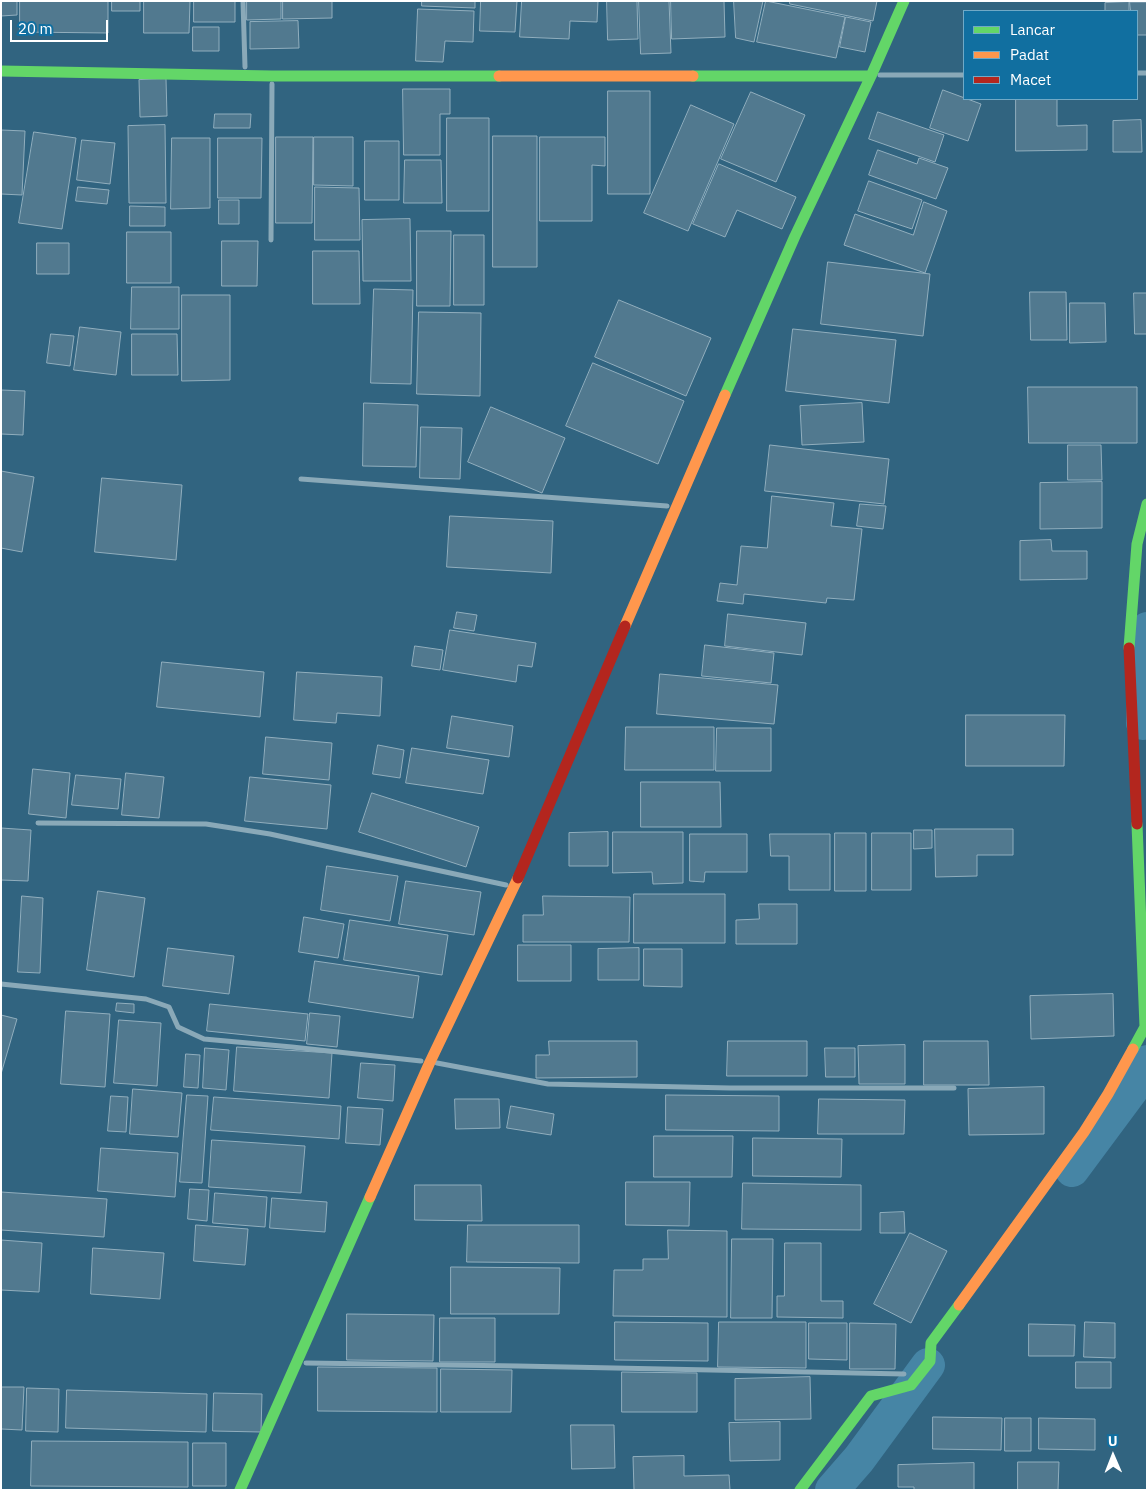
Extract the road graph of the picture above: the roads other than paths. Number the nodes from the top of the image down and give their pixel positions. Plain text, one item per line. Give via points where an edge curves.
1 (243, 1) edge
2 (904, 1) edge
3 (1, 71) edge
4 (245, 75) junction
5 (963, 75) edge
6 (272, 76) junction
7 (871, 76) junction
8 (271, 240) dead end
9 (301, 478) dead end
10 (1147, 504) edge
11 (676, 507) junction
12 (38, 823) dead end
13 (514, 886) junction
14 (1, 984) edge
15 (1146, 1033) edge
16 (430, 1062) junction
17 (954, 1088) dead end
18 (298, 1361) junction
19 (920, 1374) junction
20 (240, 1490) edge
21 (800, 1490) edge

1 - 4 street
2 - 7 street
3 - 4 street
4 - 6 street
5 - 7 street
6 - 7 street
6 - 8 street
7 - 11 street via 795,236
9 - 11 street
10 - 15 street via 1137,544 1129,641
11 - 13 street
12 - 13 street via 206,824 270,834
13 - 16 street
14 - 16 street via 146,999 169,1007 178,1027 204,1039
15 - 19 street via 1084,1132 931,1343 930,1361
16 - 17 street via 548,1084
16 - 18 street
18 - 19 street via 311,1364
18 - 20 street
19 - 21 street via 911,1385 872,1396

